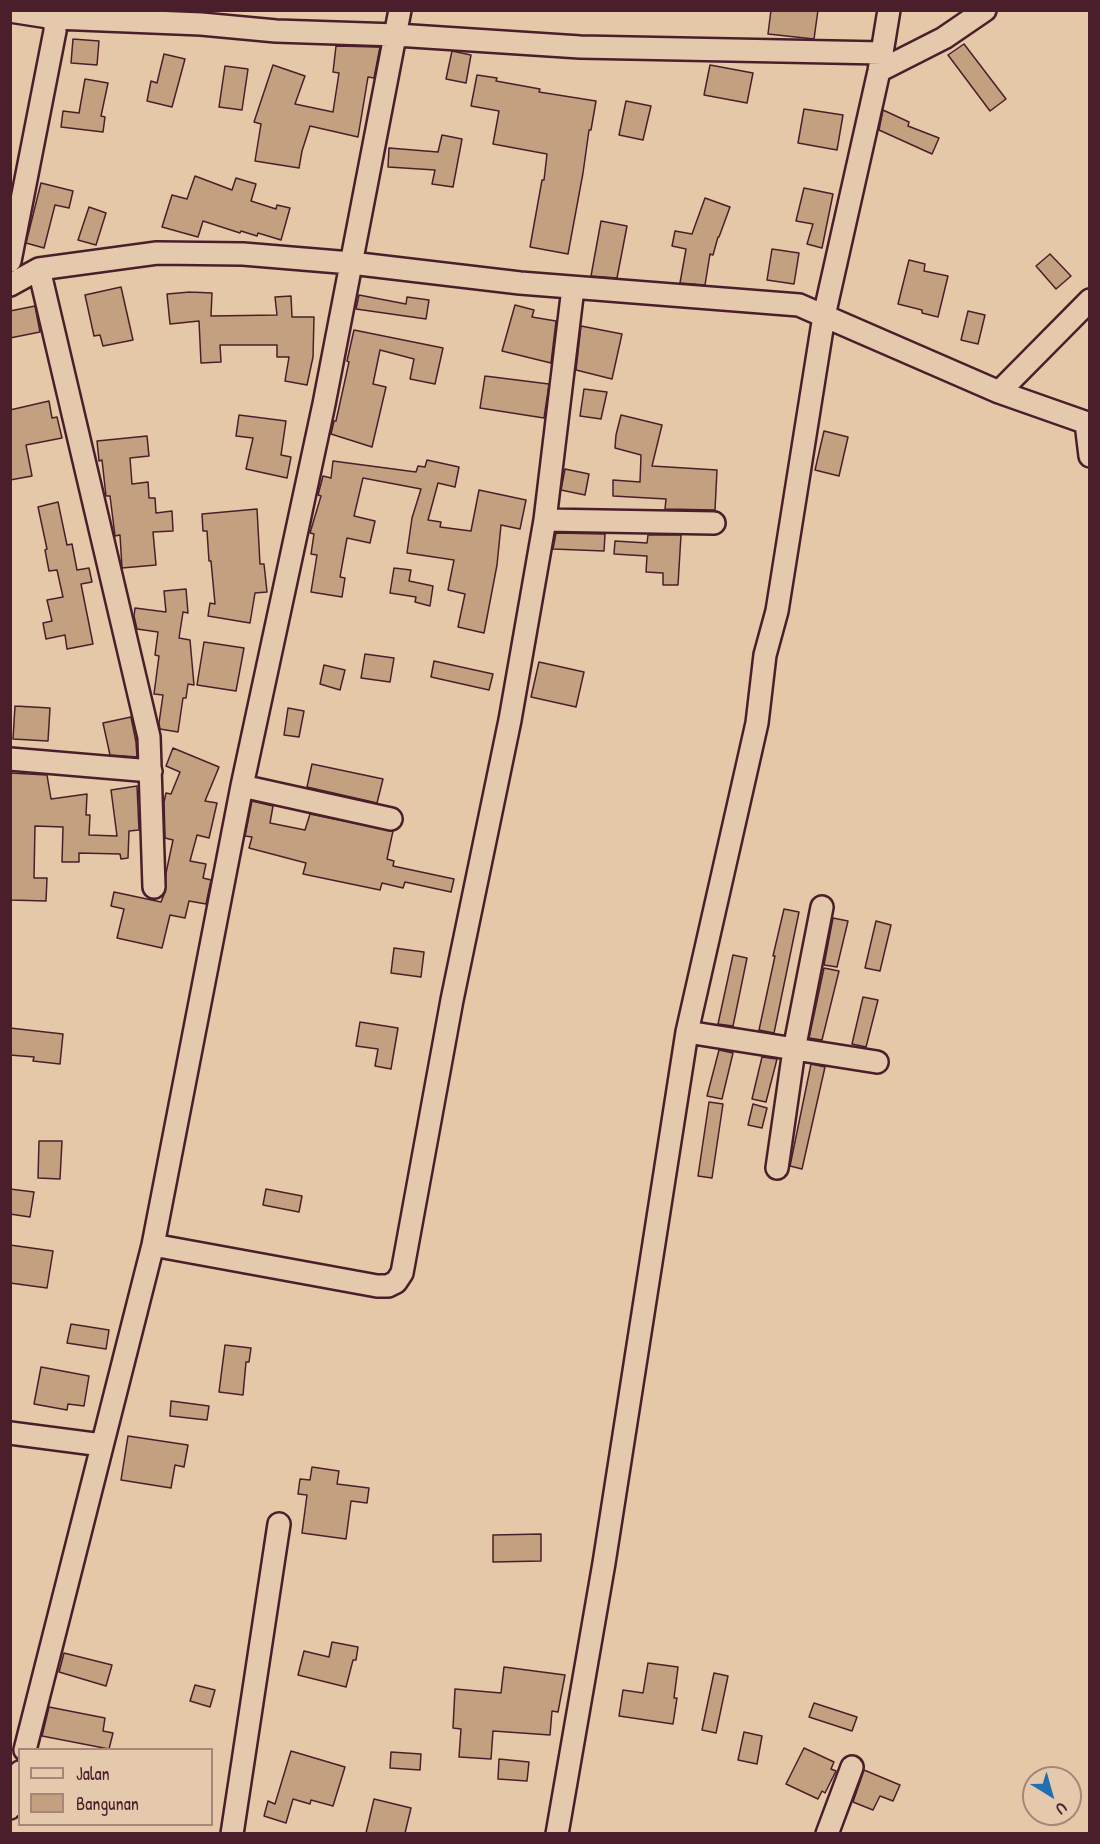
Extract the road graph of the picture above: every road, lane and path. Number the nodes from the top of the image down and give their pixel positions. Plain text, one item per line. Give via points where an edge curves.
1 (400, 10) edge
2 (889, 10) edge
3 (985, 10) edge
4 (10, 12) edge
5 (201, 17) edge
6 (55, 18) junction
7 (396, 35) junction
8 (880, 62) junction
9 (10, 261) edge
10 (351, 263) junction
11 (39, 269) junction
12 (10, 285) edge
13 (573, 288) junction
14 (1089, 300) edge
15 (824, 316) junction
16 (999, 392) junction
17 (1088, 424) edge
18 (1089, 456) edge
19 (545, 520) junction
20 (714, 523) dead end
21 (10, 759) edge
22 (151, 771) junction
23 (242, 786) junction
24 (391, 819) dead end
25 (154, 887) dead end
26 (822, 907) dead end
27 (687, 1032) junction
28 (794, 1050) junction
29 (877, 1062) dead end
30 (777, 1168) dead end
31 (153, 1245) junction
32 (10, 1433) edge
33 (102, 1445) junction
34 (279, 1524) dead end
35 (25, 1748) edge
36 (852, 1767) dead end
37 (18, 1779) edge
38 (10, 1808) edge
39 (232, 1833) edge
40 (556, 1833) edge
41 (827, 1833) edge

1 - 7 street
2 - 8 street
3 - 8 street via 944,38
4 - 6 street
5 - 6 street
5 - 7 street via 276,31
6 - 9 street
7 - 8 street
7 - 10 street
8 - 15 street
10 - 11 street via 243,254 157,253
10 - 13 street
10 - 23 street
11 - 12 street
11 - 22 street via 149,737
13 - 15 street via 799,306
13 - 19 street
14 - 16 street
15 - 16 street
15 - 27 street via 777,611 765,655 757,723
16 - 17 street
17 - 18 street
19 - 20 street
19 - 31 street via 402,1273 396,1282 378,1286
21 - 22 street
22 - 25 street
23 - 24 street
23 - 31 street
26 - 28 street
27 - 28 street
27 - 40 street via 606,1551
28 - 29 street
28 - 30 street
31 - 33 street
32 - 33 street
33 - 35 street
34 - 39 street
36 - 41 street
37 - 38 street

